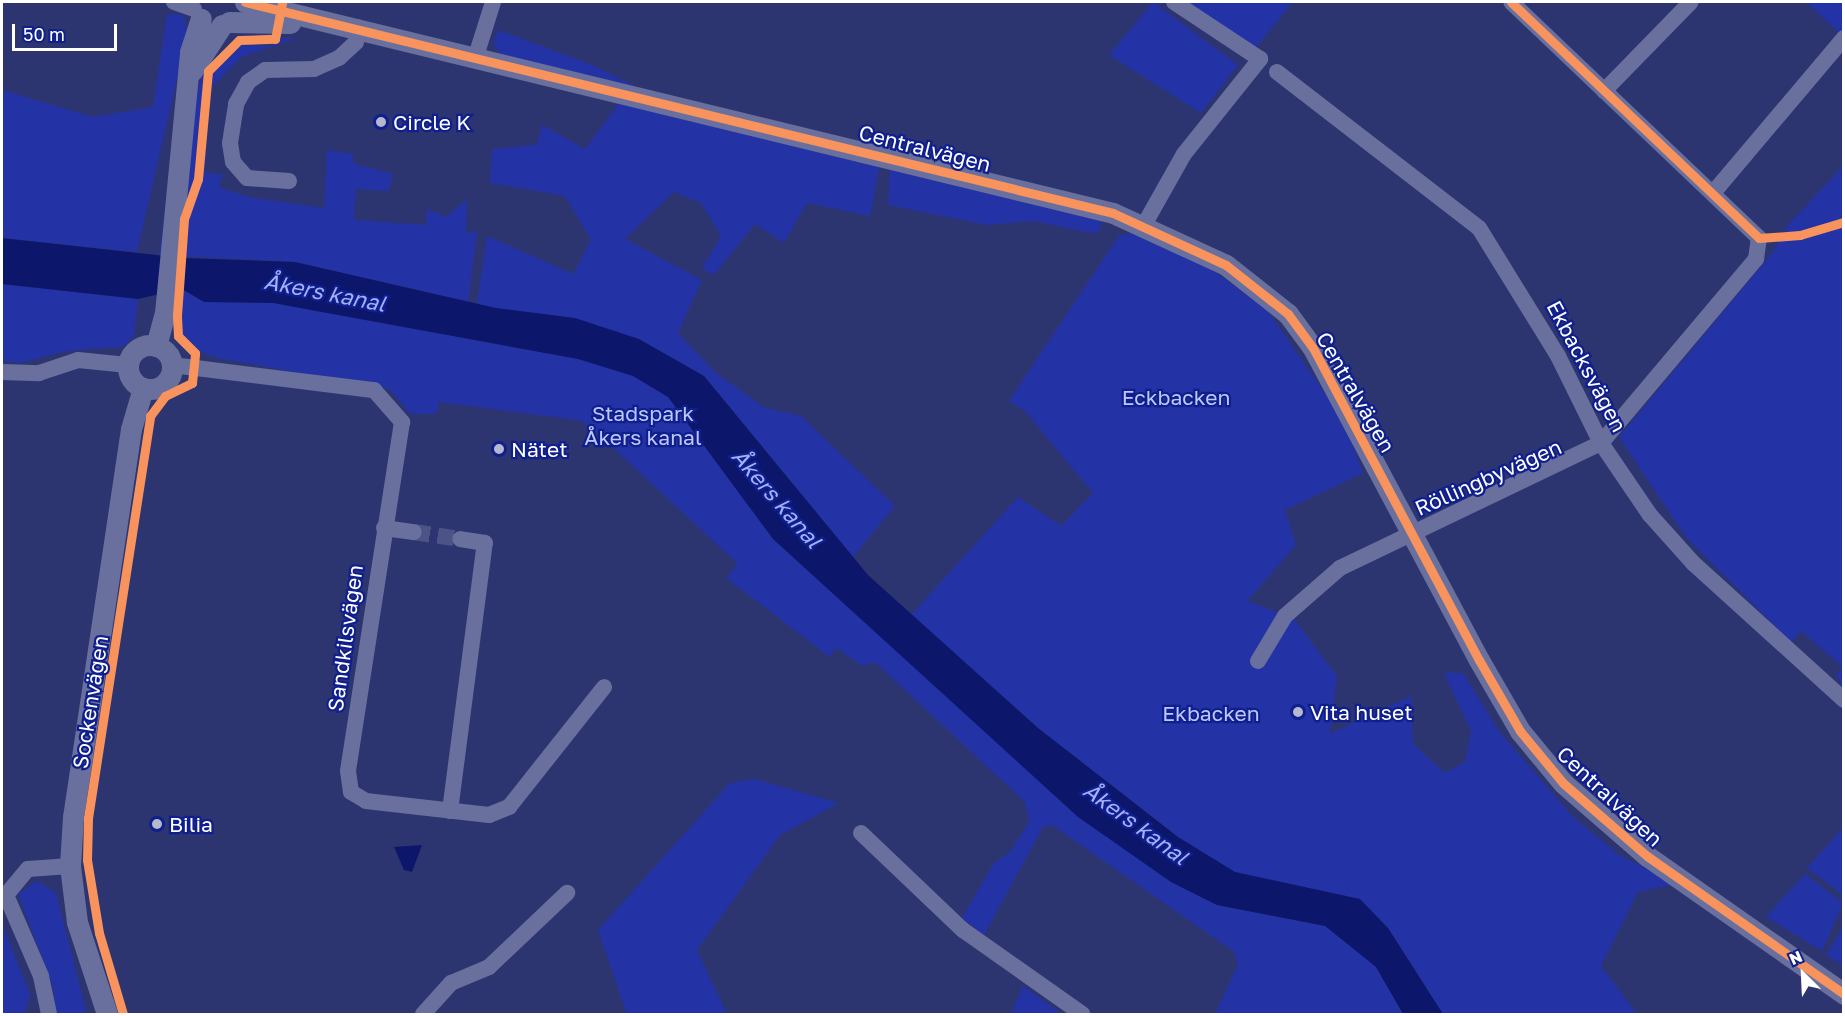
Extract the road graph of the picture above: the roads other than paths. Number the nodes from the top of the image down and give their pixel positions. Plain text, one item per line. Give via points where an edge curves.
1 (174, 2) edge
2 (239, 2) edge
3 (245, 2) edge
4 (493, 2) edge
5 (1174, 2) edge
6 (1511, 2) edge
7 (1691, 2) edge
8 (196, 10) edge
9 (323, 22) junction
10 (226, 24) junction
11 (357, 27) junction
12 (1844, 38) edge
13 (476, 56) junction
14 (1277, 72) dead end
15 (190, 74) junction
16 (1604, 91) junction
17 (289, 181) dead end
18 (1713, 193) junction
19 (1144, 225) junction
20 (156, 345) junction
21 (128, 365) junction
22 (172, 365) junction
23 (2, 372) edge
24 (143, 388) junction
25 (1601, 443) junction
26 (384, 528) junction
27 (1413, 530) junction
28 (414, 532) tunnel mouth
29 (460, 539) tunnel mouth
30 (1258, 661) dead end
31 (604, 687) dead end
32 (1844, 700) edge
33 (450, 811) junction
34 (861, 833) dead end
35 (70, 866) junction
36 (567, 893) dead end
37 (1844, 994) edge
38 (49, 1014) edge
39 (107, 1014) edge
40 (423, 1014) edge
41 (1082, 1014) edge

1 - 8 street
2 - 10 street
3 - 9 street, Centralvägen
4 - 13 street
5 - 19 street via 1260,59 1184,154
6 - 16 street, Röllingbyvägen
7 - 16 street
8 - 10 street
8 - 15 street
9 - 10 street, Centralvägen
9 - 11 street, Centralvägen
10 - 15 street
11 - 13 street, Centralvägen
11 - 17 street via 356,42 339,58 314,69 265,70 248,82 237,104 230,143 233,162 247,178
12 - 18 street
13 - 19 street, Centralvägen via 1102,210
14 - 25 street, Ekbacksvägen via 1479,228 1558,356
15 - 20 street via 165,313
16 - 18 street, Röllingbyvägen
18 - 25 street, Röllingbyvägen via 1759,238 1756,259
19 - 27 street, Centralvägen via 1226,266 1288,314 1313,348
20 - 21 street via 138,349
20 - 22 street
21 - 23 street via 78,360 39,373
21 - 24 street via 130,378
22 - 24 street via 164,384
22 - 26 street, Sandkilsvägen via 374,390 402,422
24 - 35 street, Sockenvägen via 131,429 81,753
25 - 27 street, Röllingbyvägen
25 - 32 street, Ekbacksvägen via 1650,514 1693,562
26 - 28 street
26 - 33 street, Sandkilsvägen via 348,771 351,792 366,801
27 - 30 street, Röllingbyvägen via 1320,581 1286,616
27 - 37 street, Centralvägen via 1520,731 1563,783 1647,856
29 - 33 street via 485,543
31 - 33 street, Sandkilsvägen via 509,807 489,815
34 - 41 street via 963,930
35 - 38 street via 28,869 6,896 41,976
35 - 39 street, Sockenvägen via 77,922
36 - 40 street via 497,960 452,983

